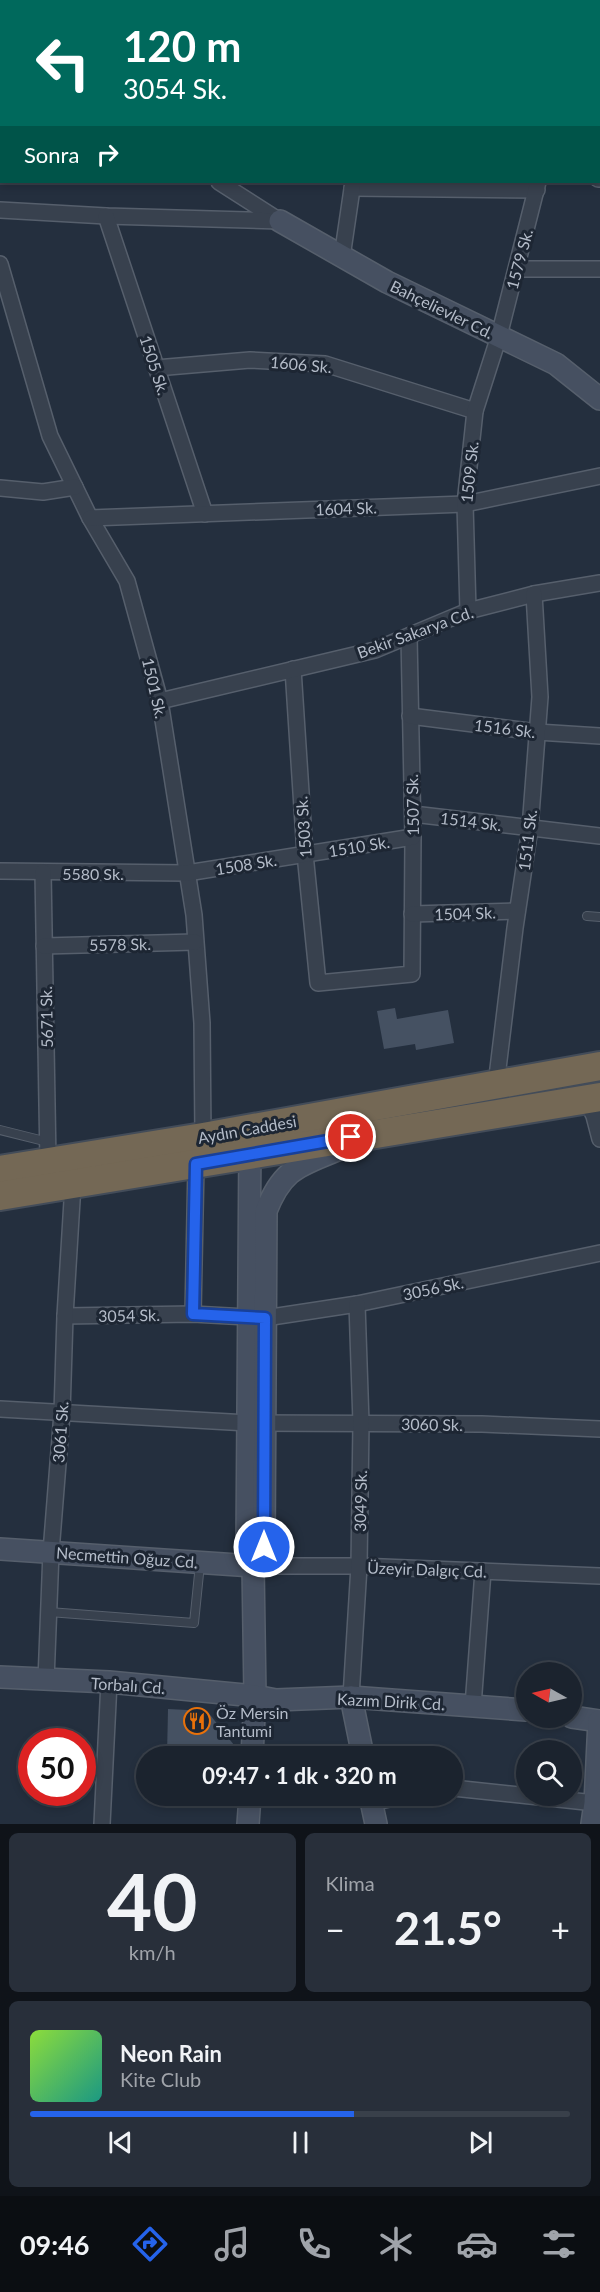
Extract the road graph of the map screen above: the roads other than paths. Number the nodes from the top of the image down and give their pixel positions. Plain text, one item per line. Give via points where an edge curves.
1 (225, 184) edge
2 (353, 185) edge
3 (538, 186) edge
4 (0, 210) edge
5 (106, 216) junction
6 (280, 221) junction
7 (342, 257) junction
8 (0, 264) edge
9 (517, 269) junction
10 (600, 269) edge
11 (499, 336) junction
12 (156, 368) junction
13 (600, 399) edge
14 (475, 411) junction
15 (600, 476) edge
16 (75, 487) junction
17 (0, 488) edge
18 (465, 504) junction
19 (205, 514) junction
20 (90, 518) junction
21 (600, 583) edge
22 (534, 594) junction
23 (468, 612) junction
24 (409, 636) junction
25 (293, 669) junction
26 (160, 701) junction
27 (410, 716) junction
28 (537, 732) junction
29 (600, 736) edge
30 (413, 814) junction
31 (530, 828) junction
32 (600, 836) edge
33 (413, 837) junction
34 (305, 854) junction
35 (0, 871) edge
36 (43, 872) junction
37 (187, 873) junction
38 (517, 911) junction
39 (412, 914) junction
40 (587, 916) dead end
41 (600, 917) edge
42 (195, 942) junction
43 (44, 946) junction
44 (412, 974) joint
45 (600, 1066) edge
46 (496, 1085) junction
47 (593, 1098) edge
48 (0, 1130) edge
49 (372, 1134) junction
50 (600, 1139) edge
51 (250, 1142) junction
52 (199, 1150) junction
53 (48, 1152) junction
54 (0, 1170) edge
55 (73, 1184) junction
56 (0, 1196) edge
57 (600, 1253) edge
58 (357, 1305) junction
59 (193, 1314) junction
60 (65, 1316) junction
61 (257, 1318) junction
62 (0, 1409) edge
63 (62, 1413) junction
64 (256, 1423) junction
65 (361, 1423) junction
66 (600, 1429) edge
67 (0, 1548) edge
68 (51, 1552) junction
69 (201, 1562) junction
70 (253, 1566) junction
71 (359, 1566) junction
72 (483, 1571) junction
73 (600, 1576) edge
74 (49, 1612) junction
75 (0, 1677) edge
76 (46, 1680) junction
77 (109, 1682) junction
78 (255, 1696) junction
79 (351, 1697) junction
80 (473, 1706) junction
81 (516, 1709) edge
82 (582, 1717) edge
83 (600, 1717) edge
84 (252, 1746) edge
85 (361, 1746) edge
86 (463, 1790) edge
87 (249, 1806) edge
88 (594, 1814) edge
89 (102, 1824) edge
90 (248, 1824) edge

1 - 6 street
2 - 3 street
2 - 7 street
3 - 9 street, 1579 Sk.
4 - 5 street
5 - 6 street
5 - 12 street, 1505 Sk.
6 - 7 main road, Bahçelievler Cd.
7 - 11 main road, Bahçelievler Cd.
8 - 16 street, 1501 Sk. via 50,435
9 - 10 street
9 - 11 street, 1579 Sk.
11 - 13 main road, Bahçelievler Cd. via 556,364
11 - 14 street, 1509 Sk.
12 - 14 street, 1606 Sk. via 250,360 325,364
12 - 19 street, 1505 Sk.
14 - 18 street, 1509 Sk.
15 - 18 street, 1604 Sk.
16 - 17 street via 43,492
16 - 20 street, 1501 Sk.
18 - 19 street, 1604 Sk.
18 - 23 street, 1509 Sk.
19 - 20 street, 1604 Sk.
20 - 26 street, 1501 Sk. via 127,580
21 - 22 street, Bekir Sakarya Cd.
22 - 23 street, Bekir Sakarya Cd.
22 - 28 street, 1511 Sk. via 540,696
23 - 24 street, Bekir Sakarya Cd.
24 - 25 street, Bekir Sakarya Cd. via 375,650
24 - 27 street, 1507 Sk.
25 - 26 street, Bekir Sakarya Cd.
25 - 34 street, 1503 Sk.
26 - 37 street, 1501 Sk.
27 - 28 street, 1516 Sk.
27 - 30 street, 1507 Sk.
28 - 29 street, 1516 Sk.
28 - 31 street, 1511 Sk.
30 - 31 street, 1514 Sk.
30 - 33 street, 1507 Sk.
31 - 32 street, 1514 Sk.
31 - 38 street, 1511 Sk.
33 - 34 street, 1510 Sk.
33 - 39 street, 1507 Sk.
34 - 37 street, 1508 Sk.
34 - 44 street, 1503 Sk. via 318,983
35 - 36 street, 5580 Sk.
36 - 37 street, 5580 Sk.
36 - 43 street, 5671 Sk.
37 - 42 street, 1501 Sk.
38 - 39 street, 1504 Sk.
38 - 46 street, 1511 Sk.
39 - 44 street, 1507 Sk.
40 - 41 lane
42 - 43 street, 5578 Sk.
42 - 52 street, 1501 Sk. via 202,1023
43 - 53 street, 5671 Sk.
45 - 46 highway, Aydın Caddesi
46 - 51 highway, Aydın Caddesi
47 - 49 highway, Aydın Caddesi
47 - 50 street
48 - 53 lane
49 - 51 highway, Aydın Caddesi
49 - 61 main road via 289,1172 275,1188 266,1211
51 - 52 highway, Aydın Caddesi
51 - 61 main road
52 - 53 highway, Aydın Caddesi
52 - 55 highway, Aydın Caddesi
52 - 59 street, 1501 Sk.
53 - 54 highway, Aydın Caddesi
55 - 56 highway, Aydın Caddesi
55 - 60 street, 3061 Sk.
57 - 58 street, 3056 Sk.
58 - 61 street, 3056 Sk.
58 - 65 street, 3049 Sk.
59 - 60 street, 3054 Sk.
59 - 61 street, 3054 Sk.
60 - 63 street, 3061 Sk.
61 - 64 main road
62 - 63 street, 3060 Sk.
63 - 64 street, 3060 Sk.
63 - 68 street, 3061 Sk.
64 - 65 street, 3060 Sk.
64 - 70 main road via 264,1547
65 - 66 street, 3060 Sk.
65 - 71 street, 3049 Sk.
67 - 68 main road, Necmettin Oğuz Cd.
68 - 69 main road, Necmettin Oğuz Cd.
68 - 74 street, 3061 Sk.
69 - 70 main road, Necmettin Oğuz Cd.
69 - 74 lane via 194,1623
70 - 71 street, Üzeyir Dalgıç Cd.
70 - 78 main road
71 - 72 street, Üzeyir Dalgıç Cd.
71 - 79 street, 3049 Sk.
72 - 73 street, Üzeyir Dalgıç Cd.
72 - 80 street
74 - 76 street, 3061 Sk.
75 - 76 main road, Torbalı Cd.
76 - 77 main road, Torbalı Cd.
77 - 78 main road, Torbalı Cd.
77 - 89 street
78 - 79 main road, Kazım Dirik Cd. via 276,1700
78 - 84 main road
79 - 80 main road, Kazım Dirik Cd.
79 - 85 main road
80 - 81 main road, Kazım Dirik Cd.
82 - 83 main road
83 - 88 main road
86 - 88 street
87 - 90 main road

